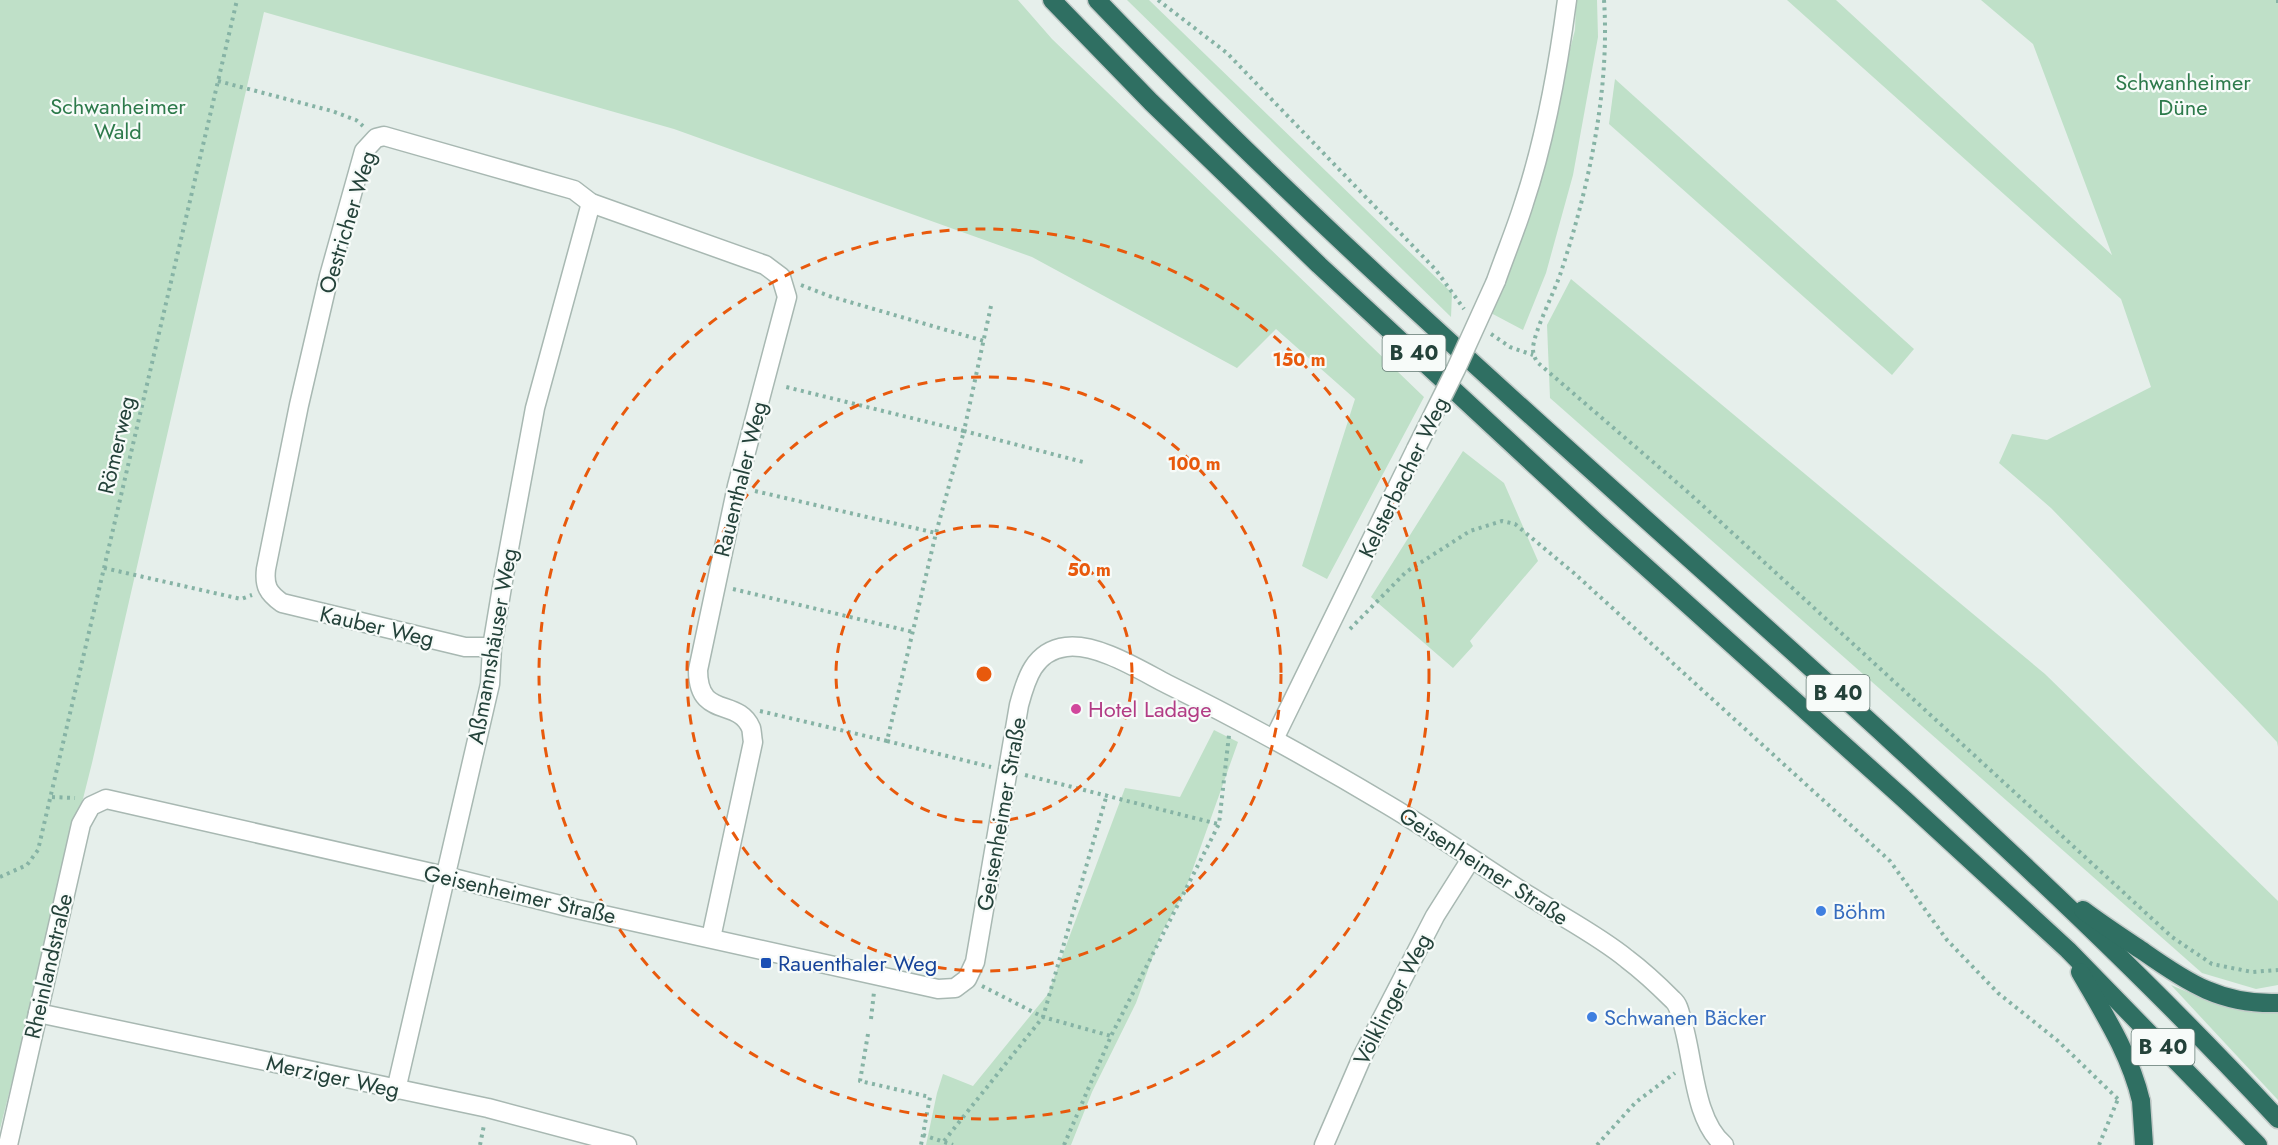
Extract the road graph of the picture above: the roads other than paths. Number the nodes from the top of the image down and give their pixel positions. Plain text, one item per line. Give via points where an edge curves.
1 (1052, 0) edge
2 (1097, 0) edge
3 (1567, 0) edge
4 (591, 203) junction
5 (781, 277) joint
6 (267, 591) joint
7 (492, 647) junction
8 (1274, 739) junction
9 (106, 799) joint
10 (1471, 859) junction
11 (2022, 863) junction
12 (445, 876) junction
13 (711, 938) junction
14 (2068, 950) junction
15 (2278, 1003) edge
16 (38, 1013) junction
17 (396, 1090) junction
18 (2278, 1119) edge
19 (8, 1145) edge
20 (627, 1145) edge
21 (1324, 1145) edge
22 (1724, 1145) edge
23 (2144, 1145) edge
24 (2258, 1145) edge

1 - 14 highway, B 40 via 1319,265
2 - 11 highway, B 40 via 1173,79 1348,247
3 - 8 street, Kelsterbacher Weg, bridge via 1543,134 1496,281
4 - 5 street, Oestricher Weg via 765,265
4 - 6 street, Oestricher Weg via 574,190 391,137 376,138 364,151 299,405 266,569
4 - 7 street, Aßmannshäuser Weg via 535,408
5 - 13 street, Rauenthaler Weg via 787,297 736,486 700,657 698,682 702,695 743,717 751,728 753,742
6 - 7 street, Kauber Weg via 282,603 465,647
7 - 12 street, Aßmannshäuser Weg via 490,684
8 - 10 street, Geisenheimer Straße via 1390,806
8 - 13 street, Geisenheimer Straße via 1100,653 1068,646 1057,649 1037,662 1025,683 975,962 967,979 955,988 938,989
9 - 12 street, Geisenheimer Straße
9 - 16 street, Rheinlandstraße via 91,806 81,824
10 - 21 street, Völklinger Weg via 1435,916 1362,1057
10 - 22 street, Geisenheimer Straße via 1626,958 1676,1002 1704,1117
11 - 15 highway via 2179,977 2220,997
11 - 18 highway, B 40 via 2211,1047
12 - 13 street, Geisenheimer Straße
12 - 17 street, Aßmannshäuser Weg
14 - 23 highway, bridge via 2131,1067 2141,1101
14 - 24 highway, B 40
16 - 17 street, Merziger Weg
16 - 19 street, Rheinlandstraße
17 - 20 street, Merziger Weg via 488,1108

